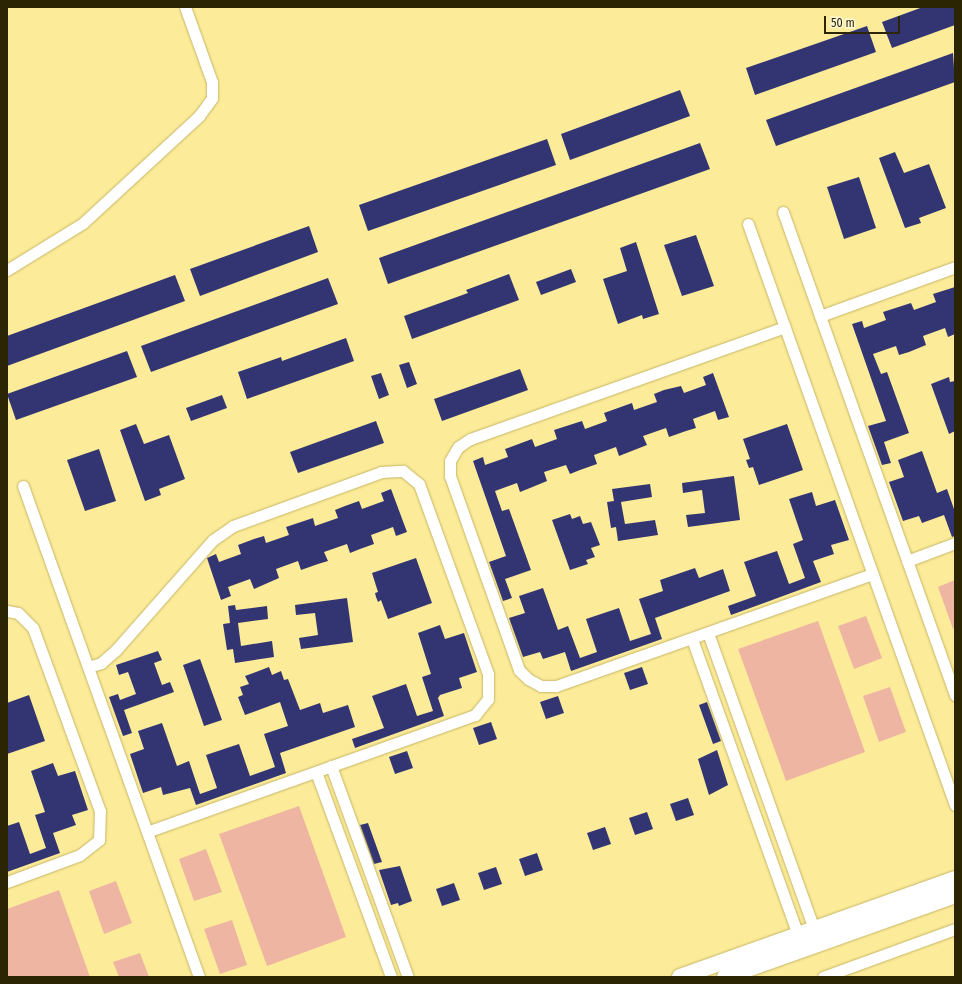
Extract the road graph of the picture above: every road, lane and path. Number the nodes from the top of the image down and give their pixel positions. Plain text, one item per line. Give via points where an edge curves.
1 (185, 7) edge
2 (783, 212) dead end
3 (748, 224) dead end
4 (955, 267) edge
5 (7, 270) edge
6 (820, 316) junction
7 (785, 327) junction
8 (23, 486) dead end
9 (955, 543) edge
10 (907, 561) junction
11 (873, 574) junction
12 (7, 612) edge
13 (708, 633) junction
14 (692, 639) junction
15 (88, 667) junction
16 (955, 695) edge
17 (331, 766) junction
18 (316, 772) junction
19 (955, 805) edge
20 (147, 832) junction
21 (955, 879) edge
22 (7, 882) edge
23 (955, 895) edge
24 (385, 914) junction
25 (369, 919) junction
26 (814, 929) junction
27 (955, 929) edge
28 (798, 935) junction
29 (200, 977) edge
30 (391, 977) edge
31 (408, 977) edge
32 (680, 977) edge
33 (725, 977) edge
34 (823, 977) edge

1 - 5 street via 212,82 212,98 199,116 83,223
2 - 6 street
3 - 7 street
4 - 6 street
6 - 10 street
7 - 11 street
7 - 14 street via 470,439 458,447 450,461 452,484 519,670 528,679 541,686 556,686
8 - 15 street
9 - 10 street
10 - 16 street
11 - 13 street
11 - 19 street
12 - 22 street via 18,612 33,628 100,811 99,840 80,855
13 - 14 street
13 - 26 street
14 - 28 street
15 - 17 street via 101,663 114,651 213,540 233,526 381,472 403,472 419,484 422,492 488,674 488,699 475,716
15 - 20 street
17 - 18 street
17 - 24 street
18 - 20 street
18 - 25 street
20 - 29 street
21 - 26 main road
23 - 33 main road
24 - 25 street
24 - 31 street
25 - 30 street
26 - 28 main road
27 - 34 street
28 - 32 main road

